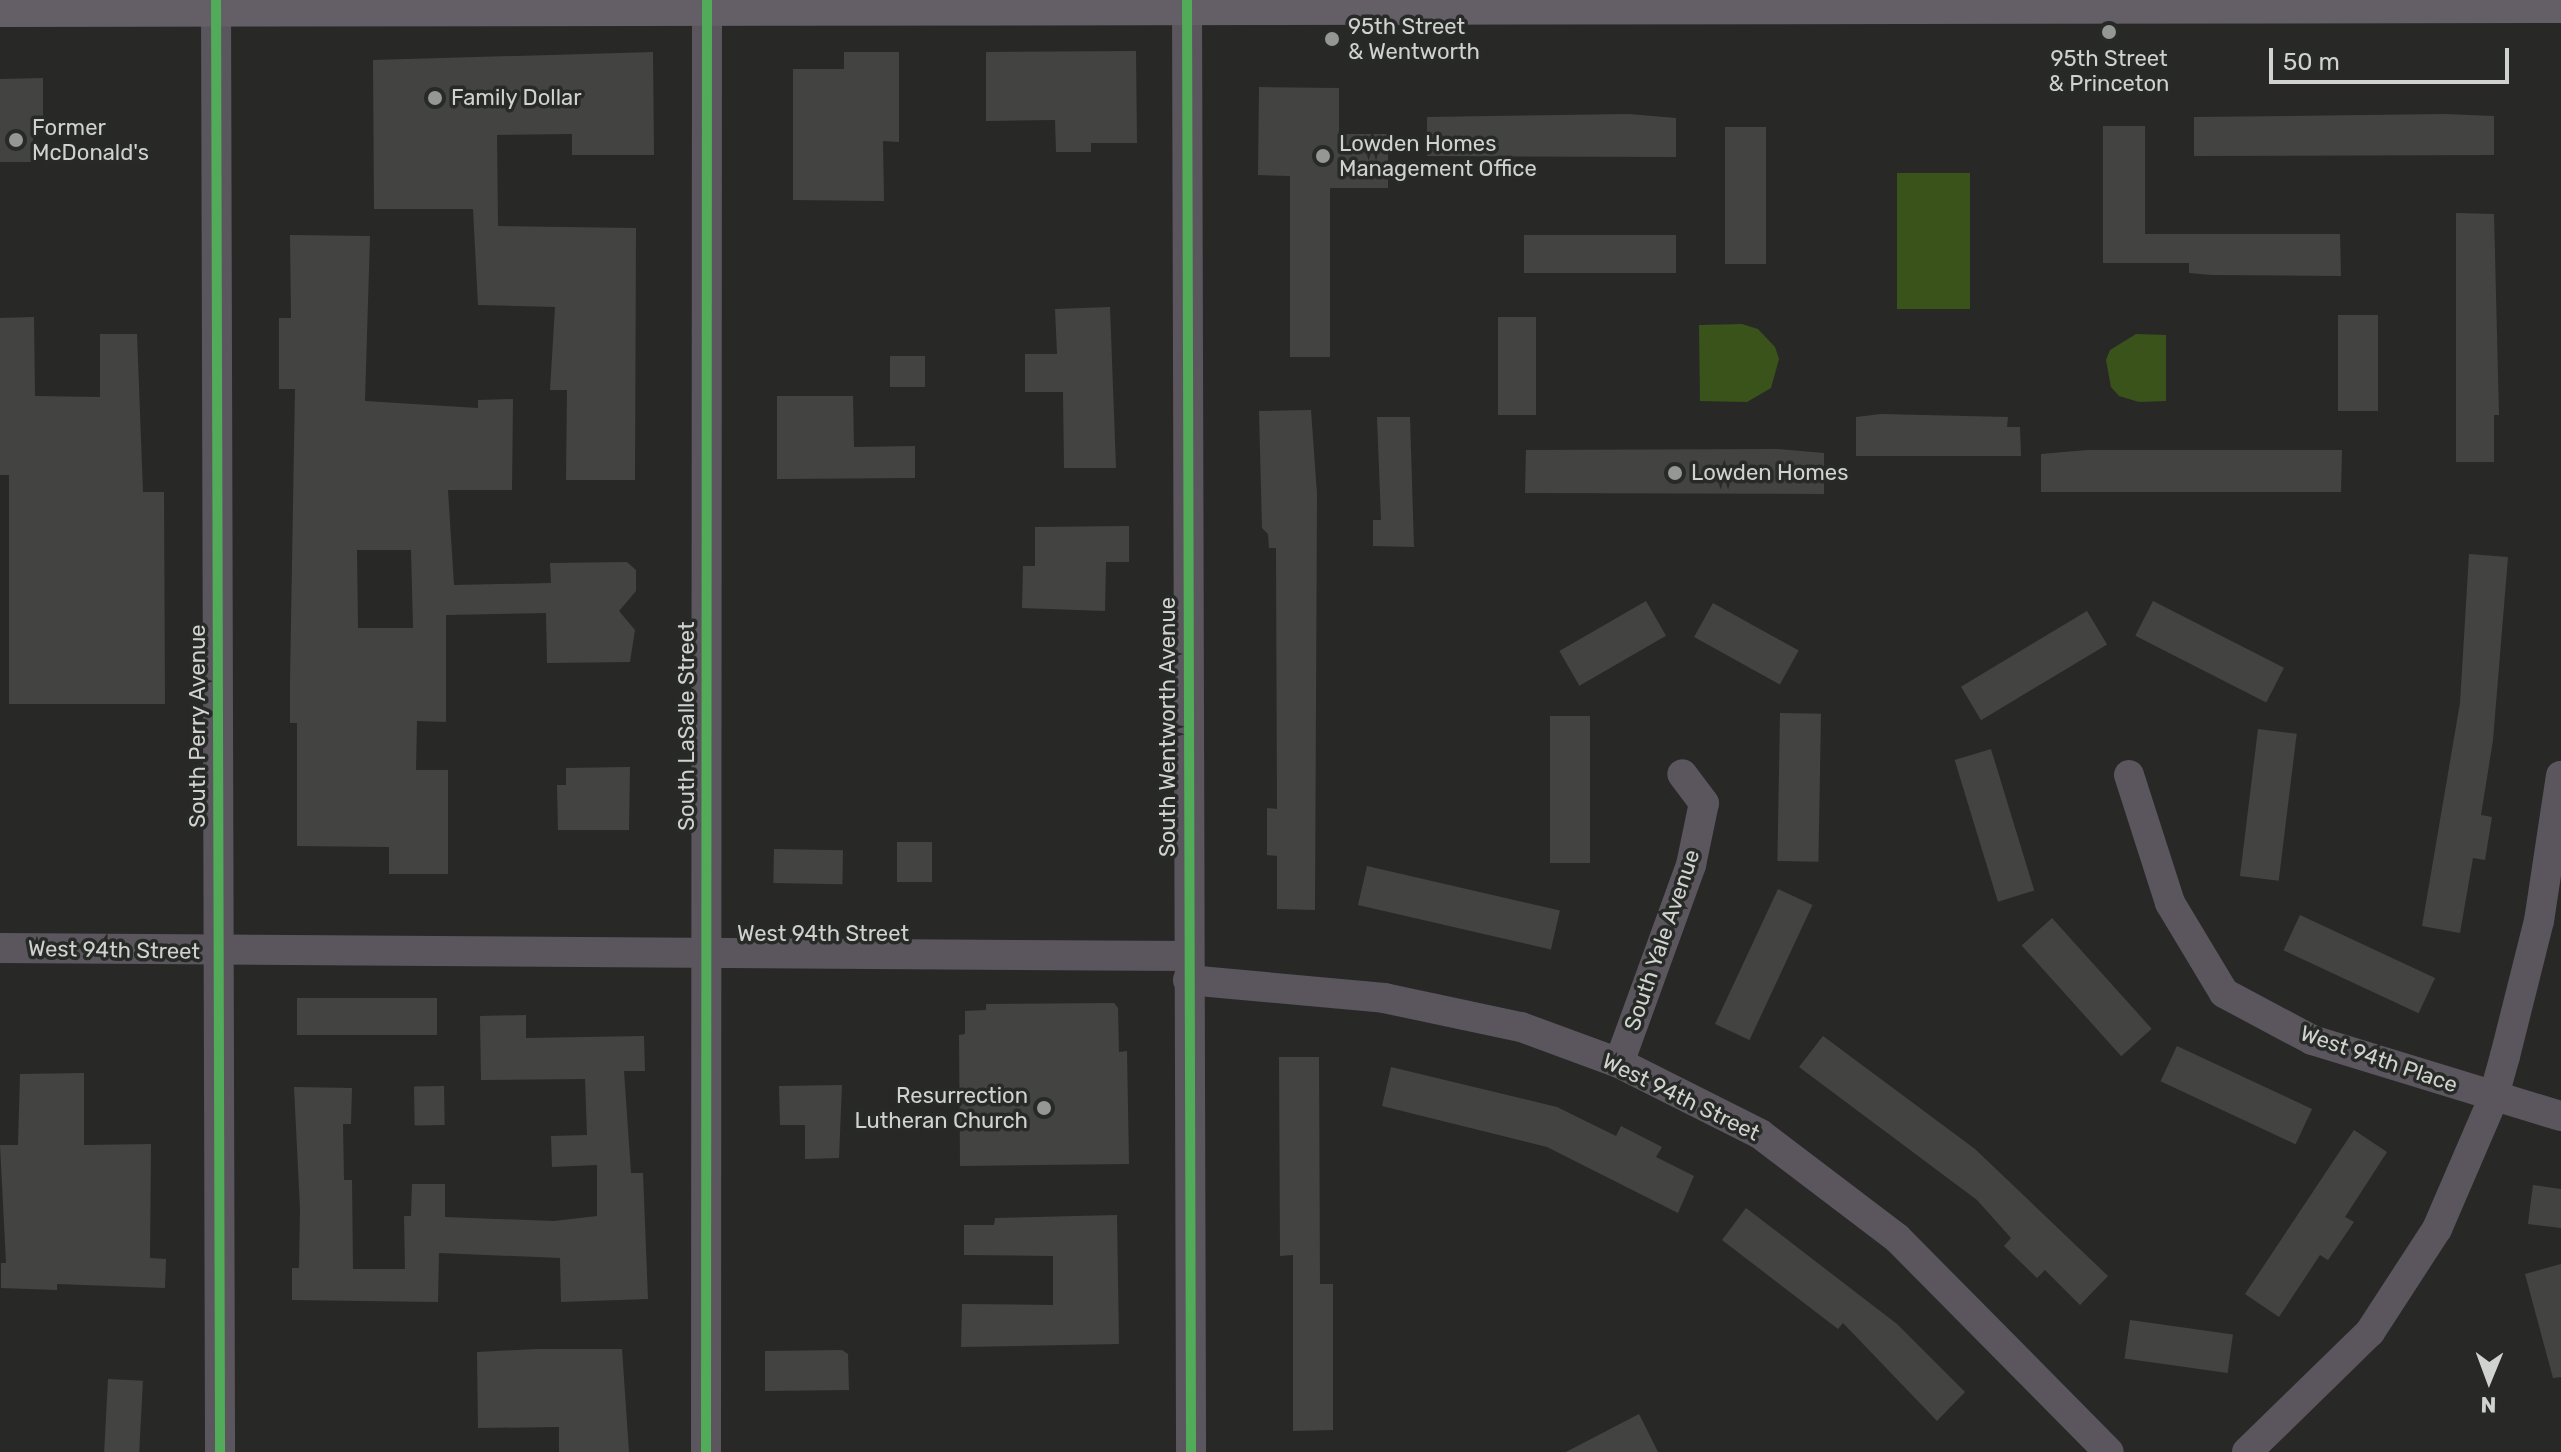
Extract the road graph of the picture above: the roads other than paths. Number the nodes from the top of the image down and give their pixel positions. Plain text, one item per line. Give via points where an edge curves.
1 (707, 1) edge
2 (1187, 1) edge
3 (1676, 1) edge
4 (2163, 1) edge
5 (2561, 1) edge
6 (216, 2) edge
7 (0, 5) edge
8 (1682, 774) dead end
9 (2129, 775) dead end
10 (2561, 776) edge
11 (0, 948) edge
12 (219, 951) junction
13 (707, 953) junction
14 (1188, 968) junction
15 (1619, 1063) junction
16 (2493, 1099) junction
17 (2561, 1116) edge
18 (220, 1452) edge
19 (706, 1452) edge
20 (1191, 1452) edge
21 (2109, 1452) edge
22 (2247, 1452) edge

1 - 2 main road
1 - 6 main road
1 - 13 street, South LaSalle Street
2 - 3 main road
2 - 14 street, South Wentworth Avenue
3 - 4 main road
4 - 5 main road
6 - 7 main road
6 - 12 street, South Perry Avenue
8 - 15 street, South Yale Avenue via 1704,803 1691,865
9 - 16 street, West 94th Place via 2170,903 2224,993 2312,1040
10 - 16 street via 2539,921
11 - 12 street, West 94th Street
12 - 13 street, West 94th Street
12 - 18 street, South Perry Avenue
13 - 14 street, West 94th Street
13 - 19 street, South LaSalle Street
14 - 15 street, West 94th Street via 1384,998 1521,1027
14 - 20 street, South Wentworth Avenue
15 - 21 street, West 94th Street via 1760,1134 1897,1238
16 - 17 street, West 94th Place
16 - 22 street via 2437,1229 2370,1332

